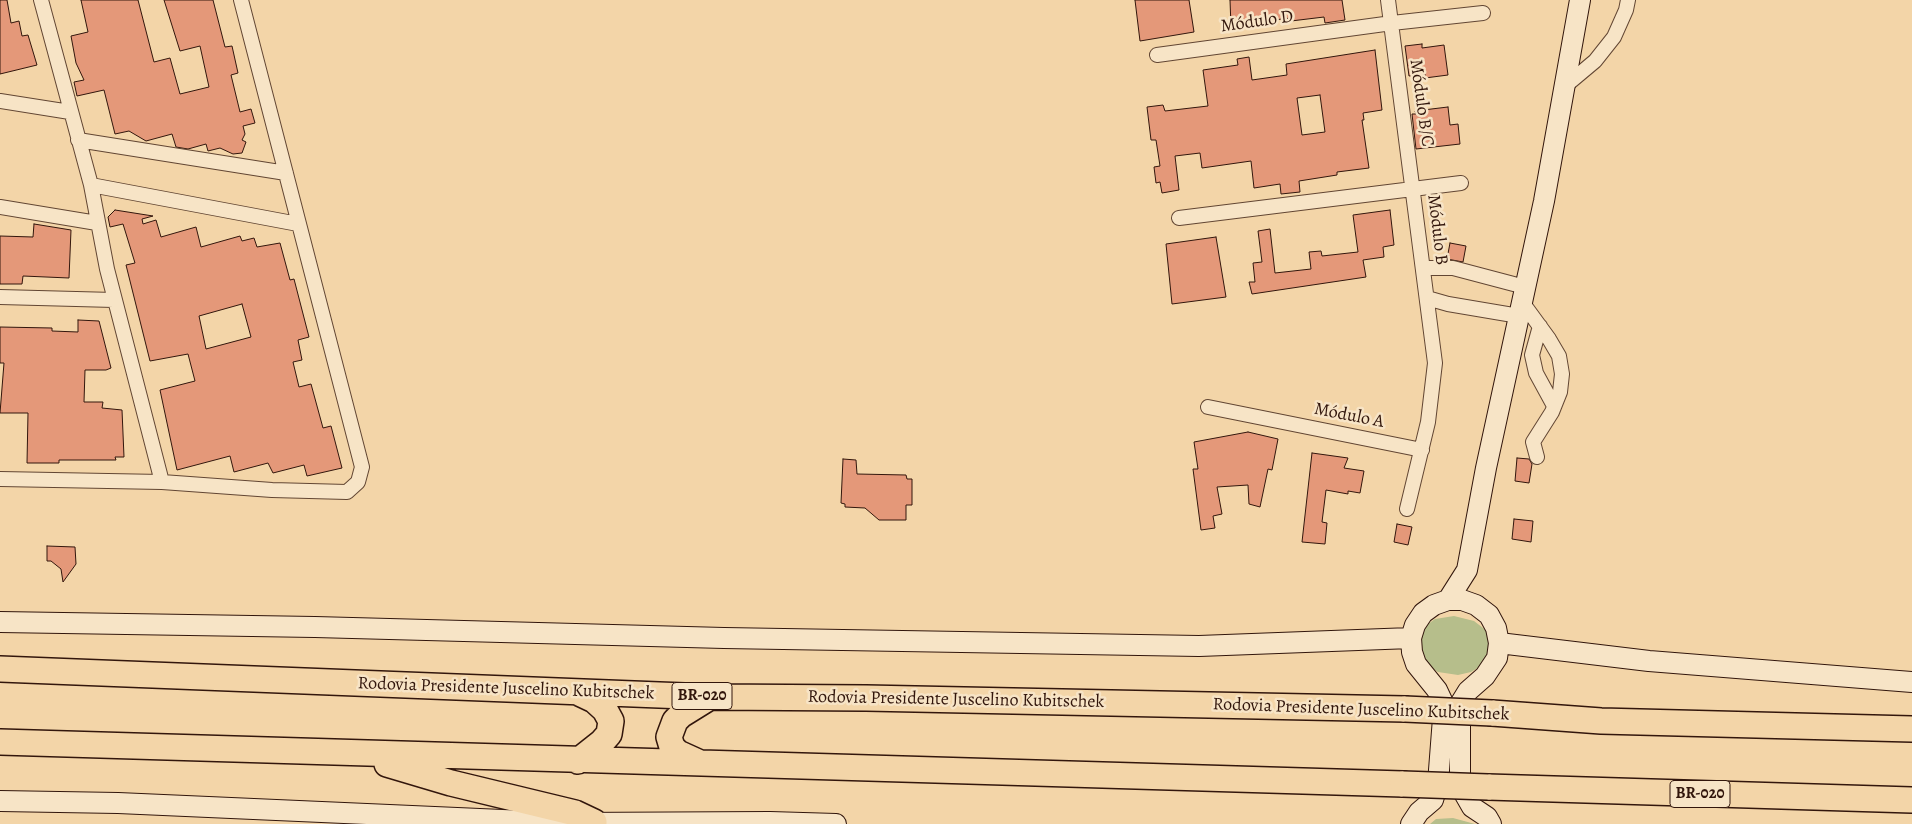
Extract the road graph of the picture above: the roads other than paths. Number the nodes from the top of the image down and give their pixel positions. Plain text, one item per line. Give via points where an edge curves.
1 (41, 0) edge
2 (241, 0) edge
3 (1388, 0) edge
4 (1580, 0) edge
5 (1628, 0) edge
6 (1483, 13) dead end
7 (1392, 23) junction
8 (1157, 55) dead end
9 (1564, 88) junction
10 (0, 101) edge
11 (70, 112) junction
12 (78, 140) junction
13 (286, 173) junction
14 (1461, 183) dead end
15 (91, 185) junction
16 (1413, 188) junction
17 (0, 207) edge
18 (1180, 218) dead end
19 (97, 223) junction
20 (298, 224) junction
21 (1423, 268) junction
22 (0, 297) edge
23 (1427, 298) junction
24 (114, 300) junction
25 (1522, 302) junction
26 (1540, 326) junction
27 (1554, 406) junction
28 (1208, 407) dead end
29 (1422, 450) junction
30 (1537, 457) dead end
31 (0, 479) edge
32 (162, 482) junction
33 (1407, 509) dead end
34 (1468, 570) junction
35 (1448, 600) junction
36 (1476, 605) junction
37 (0, 622) edge
38 (1411, 638) junction
39 (1500, 643) junction
40 (0, 669) edge
41 (1912, 682) edge
42 (572, 690) junction
43 (710, 697) junction
44 (1912, 729) edge
45 (0, 742) edge
46 (353, 754) junction
47 (578, 761) junction
48 (703, 764) junction
49 (1912, 800) edge
50 (0, 801) edge
51 (594, 822) junction
52 (836, 824) edge
53 (1411, 824) edge
54 (1491, 824) edge

1 - 11 street
2 - 13 street
3 - 7 street, Módulo B/C
4 - 9 main road
5 - 9 street via 1614,37 1595,62
6 - 7 street, Módulo D
7 - 8 street, Módulo D
7 - 16 street, Módulo B/C
9 - 25 main road
10 - 11 street
11 - 12 street
12 - 13 street
12 - 15 street
13 - 20 street
14 - 16 street
15 - 19 street
15 - 20 street
16 - 18 street, Módulo B
16 - 21 street, Módulo B
17 - 19 street
19 - 24 street
20 - 32 street via 362,467 358,482 347,492
21 - 23 street, Módulo B
21 - 25 street via 1453,268
22 - 24 street
23 - 25 street via 1448,304
23 - 29 street, Módulo B via 1435,363
24 - 32 street
25 - 26 street
25 - 34 main road via 1486,468
26 - 27 street via 1532,355 1536,373
26 - 27 street via 1559,356 1562,374
27 - 30 street via 1550,418 1533,442
28 - 29 street, Módulo A
29 - 33 street
31 - 32 street
34 - 35 main road
34 - 36 main road
35 - 36 main road
35 - 38 main road via 1434,604 1423,613
36 - 39 main road via 1489,615
37 - 38 main road via 1199,646
38 - 53 main road via 1416,664 1437,690 1444,705 1438,783 1433,800
39 - 41 main road via 1649,661
39 - 54 main road via 1497,658 1485,676 1468,690 1460,704 1460,786 1472,807 1487,817
40 - 42 highway, Rodovia Presidente Juscelino Kubitschek / BR-020
42 - 43 highway, Rodovia Presidente Juscelino Kubitschek / BR-020
42 - 47 highway via 594,700 611,721 609,734
43 - 44 highway, Rodovia Presidente Juscelino Kubitschek / BR-020, bridge via 1405,709 1601,721
43 - 48 highway via 681,715 669,737 678,753
45 - 46 highway, BR-020
46 - 47 highway, BR-020
46 - 51 highway via 451,783 576,813
47 - 48 highway, BR-020
48 - 49 highway, BR-020, bridge
50 - 51 main road
51 - 52 main road

